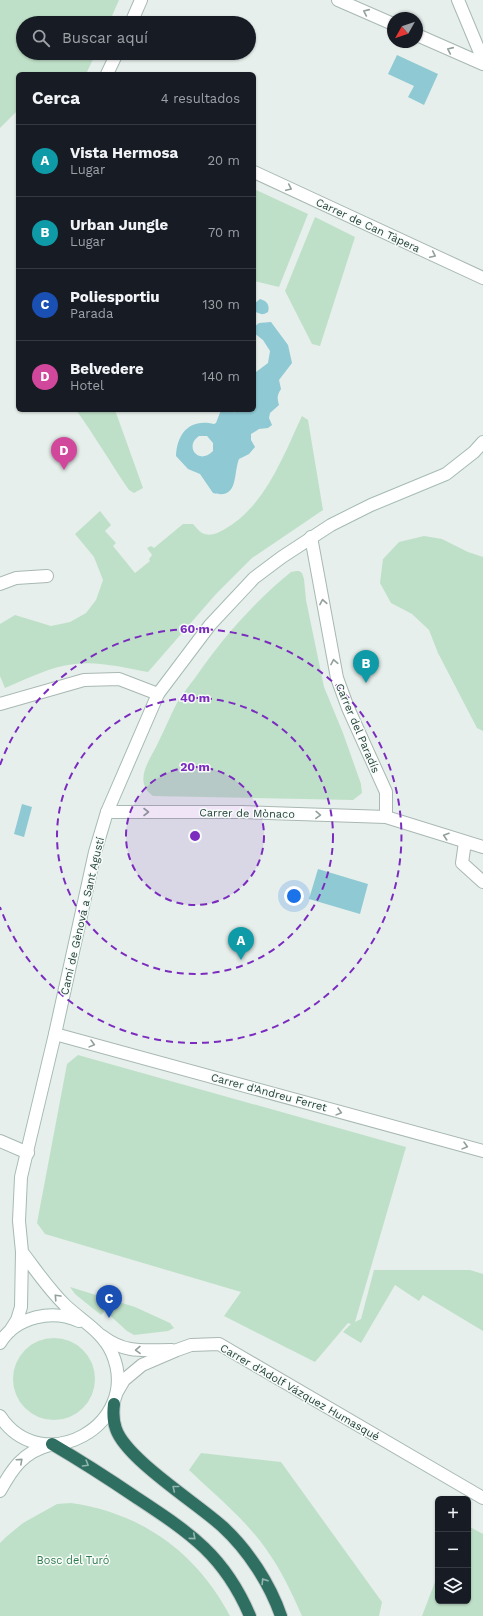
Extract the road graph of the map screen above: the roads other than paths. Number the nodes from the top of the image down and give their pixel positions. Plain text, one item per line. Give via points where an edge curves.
1 (142, 0) edge
2 (338, 0) edge
3 (458, 0) edge
4 (134, 16) edge
5 (387, 21) edge
6 (423, 38) edge
7 (114, 60) edge
8 (483, 60) edge
9 (483, 64) edge
10 (108, 72) edge
11 (256, 173) edge
12 (483, 278) edge
13 (483, 442) edge
14 (311, 537) junction
15 (47, 576) dead end
16 (0, 584) edge
17 (158, 694) junction
18 (0, 704) edge
19 (108, 812) junction
20 (386, 817) junction
21 (465, 842) junction
22 (483, 847) edge
23 (483, 882) edge
24 (55, 1034) junction
25 (0, 1141) edge
26 (483, 1151) edge
27 (28, 1153) junction
28 (22, 1252) junction
29 (86, 1324) junction
30 (10, 1331) junction
31 (101, 1336) junction
32 (0, 1343) edge
33 (177, 1350) junction
34 (117, 1392) junction
35 (114, 1404) junction
36 (0, 1416) edge
37 (52, 1444) junction
38 (0, 1491) edge
39 (483, 1498) edge
40 (250, 1616) edge
41 (281, 1616) edge

1 - 4 street
5 -> 2 street
3 - 8 street
9 -> 6 street
7 - 10 street
11 -> 12 street, Carrer de Can Tàpera
13 - 14 street, Camí de Gènova a Sant Agustí via 446,474 371,506
14 - 17 street, Camí de Gènova a Sant Agustí via 245,588 210,625
20 -> 14 street, Carrer del Paradís via 386,792 337,678
15 - 16 street via 16,578
17 - 18 street via 119,679 84,680
17 - 19 street, Camí de Gènova a Sant Agustí
19 -> 20 street, Carrer de Mònaco via 242,812
19 - 24 street, Camí de Gènova a Sant Agustí via 95,852
21 -> 20 street
21 - 22 street
21 - 23 street via 462,862
24 -> 26 street, Carrer d'Andreu Ferret
24 - 27 street, Camí de Gènova a Sant Agustí
25 - 27 street
27 - 28 street, Camí de Gènova a Sant Agustí via 21,1177 19,1221
29 -> 28 street via 53,1292
28 - 30 street, Camí de Gènova a Sant Agustí via 21,1307
29 - 30 street via 65,1316 38,1316
29 - 31 street
30 - 32 street
33 -> 31 street via 130,1350 112,1344
31 - 34 street via 112,1352 116,1365
33 - 34 street, Carrer d'Adolf Vázquez Humasqué via 142,1365 124,1380
33 - 39 street, Carrer d'Adolf Vázquez Humasqué via 191,1345 219,1344
34 - 35 street
35 - 37 street via 99,1426 84,1437 67,1443
41 -> 35 highway via 275,1598 239,1544 223,1527 142,1461 121,1438 113,1416
36 - 37 street via 9,1427 33,1442
38 -> 37 street via 12,1470 22,1460 42,1447
37 -> 40 highway via 89,1465 200,1543 224,1569

